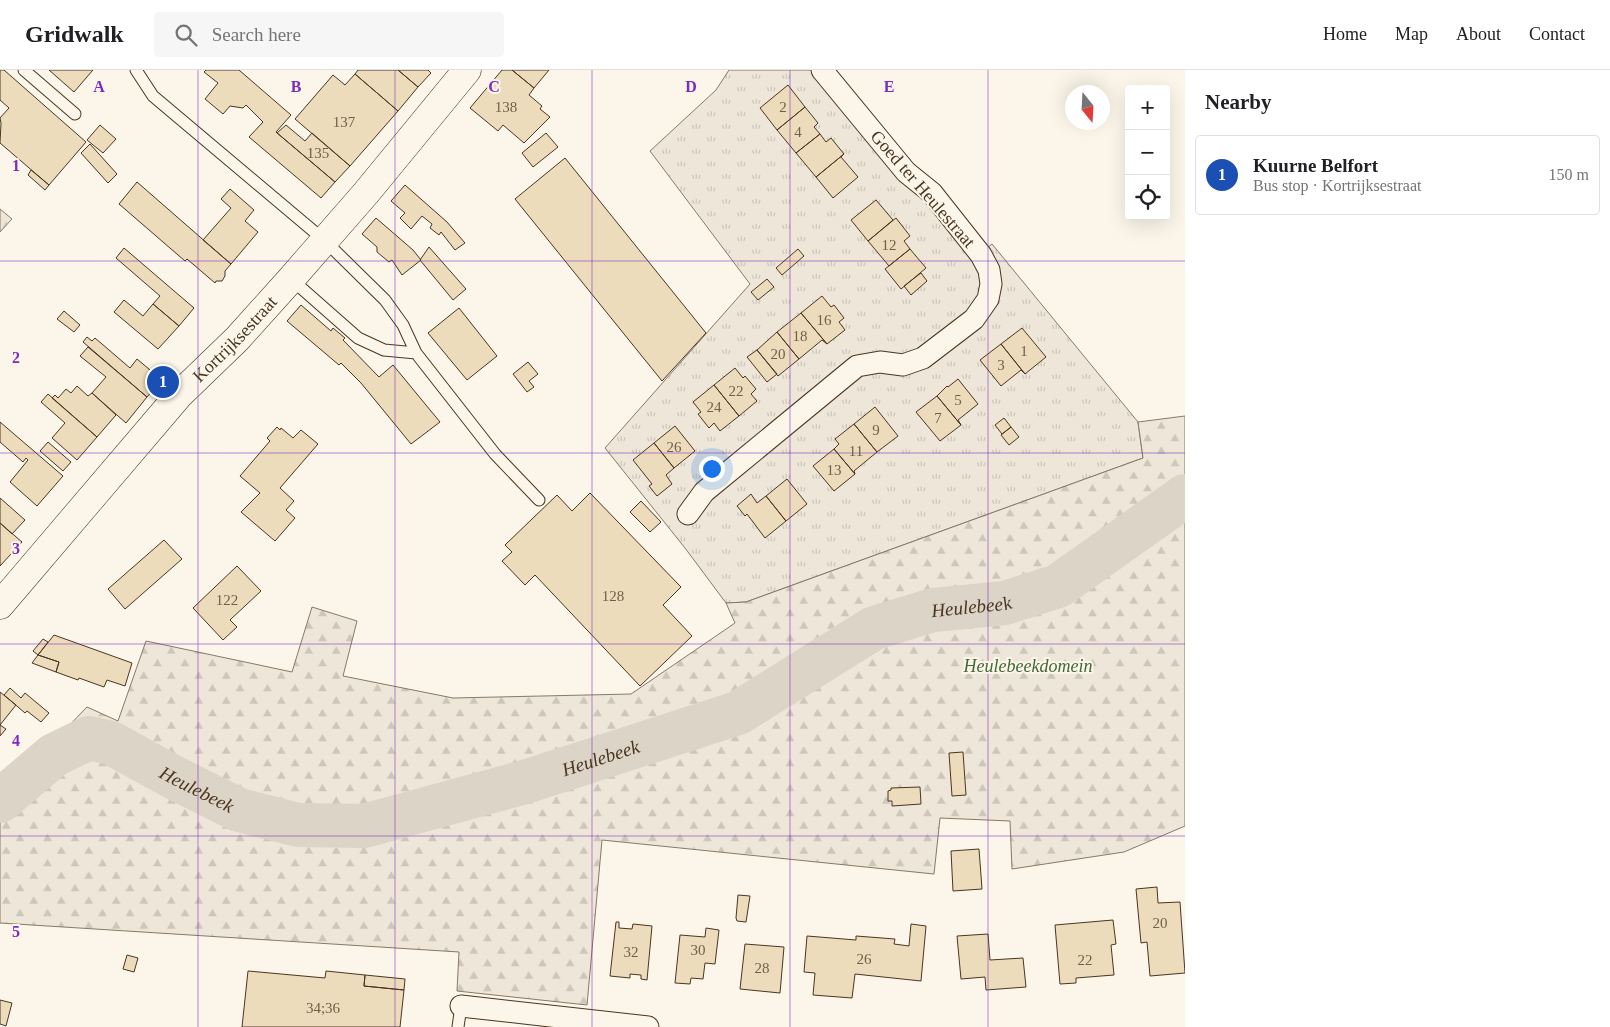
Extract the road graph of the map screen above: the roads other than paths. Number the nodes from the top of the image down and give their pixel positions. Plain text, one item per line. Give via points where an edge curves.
1 (24, 70) edge
2 (136, 70) edge
3 (467, 70) edge
4 (822, 70) edge
5 (75, 114) dead end
6 (324, 240) junction
7 (291, 279) junction
8 (416, 353) junction
9 (539, 500) dead end
10 (688, 514) dead end
11 (0, 605) edge
12 (461, 1006) joint
13 (458, 1027) edge
14 (648, 1027) edge

1 - 5 lane
2 - 6 lane via 153,96
3 - 6 street, Kortrijksestraat
4 - 10 street, Goed ter Heulestraat via 906,172 932,194 981,255 989,270 988,299 974,319 923,358 903,365 880,362 857,366 704,492
6 - 7 street, Kortrijksestraat
6 - 8 lane via 385,300
7 - 8 lane via 358,338 384,350
7 - 11 street, Kortrijksestraat via 179,396
8 - 9 lane via 495,454
12 - 13 lane
12 - 14 street

